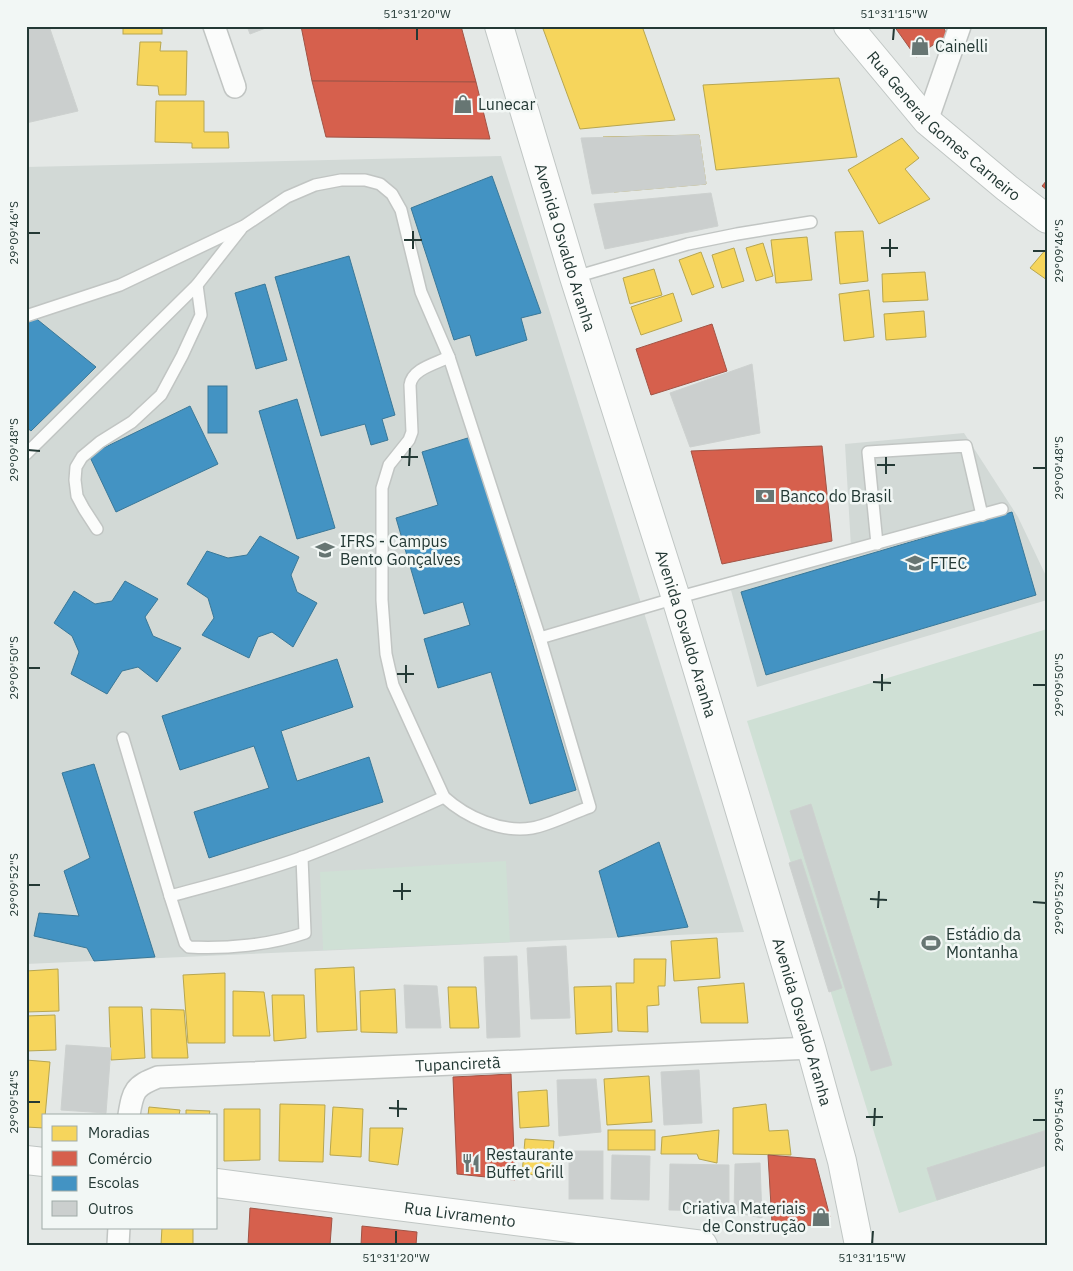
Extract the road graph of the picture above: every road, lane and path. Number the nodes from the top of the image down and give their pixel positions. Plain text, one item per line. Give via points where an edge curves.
1 (214, 26) edge
2 (499, 26) edge
3 (848, 26) edge
4 (960, 26) edge
5 (236, 87) dead end
6 (928, 121) junction
7 (1047, 219) edge
8 (811, 222) dead end
9 (244, 226) junction
10 (574, 277) junction
11 (197, 285) junction
12 (26, 316) edge
13 (449, 357) junction
14 (28, 452) edge
15 (1002, 509) dead end
16 (982, 514) junction
17 (97, 529) dead end
18 (878, 544) junction
19 (676, 598) junction
20 (540, 638) junction
21 (122, 738) dead end
22 (444, 797) junction
23 (302, 857) junction
24 (170, 896) junction
25 (811, 1048) junction
26 (129, 1114) edge
27 (26, 1160) edge
28 (42, 1162) edge
29 (218, 1183) edge
30 (119, 1228) edge
31 (118, 1245) edge
32 (703, 1245) edge
33 (859, 1245) edge

1 - 5 street
2 - 10 main road, Avenida Osvaldo Aranha
3 - 6 main road, Rua General Gomes Carneiro
4 - 6 street
6 - 7 main road, Rua General Gomes Carneiro
8 - 10 lane via 688,244
9 - 11 lane
9 - 12 lane via 120,285
9 - 13 lane via 287,197 315,185 341,180 380,184 392,194 401,210 421,292
10 - 19 main road, Avenida Osvaldo Aranha
11 - 14 lane
11 - 17 lane via 201,315 162,395 132,422 82,457 76,467 77,496
13 - 20 lane
13 - 22 lane via 416,372 411,378 412,432 389,465 382,497 382,600 386,654 393,685
15 - 16 lane
16 - 18 lane
16 - 18 lane via 966,446 868,452
18 - 19 lane
19 - 20 lane
19 - 25 main road, Avenida Osvaldo Aranha
20 - 22 lane via 590,807 534,828 518,829 477,818
21 - 24 lane
22 - 23 lane
23 - 24 lane
23 - 24 lane via 305,933 238,945 189,947
25 - 26 street, Tupanciretã via 158,1076 141,1083 132,1097
25 - 33 main road, Avenida Osvaldo Aranha via 842,1161
27 - 28 main road
29 - 32 main road, Rua Livramento
30 - 31 street

